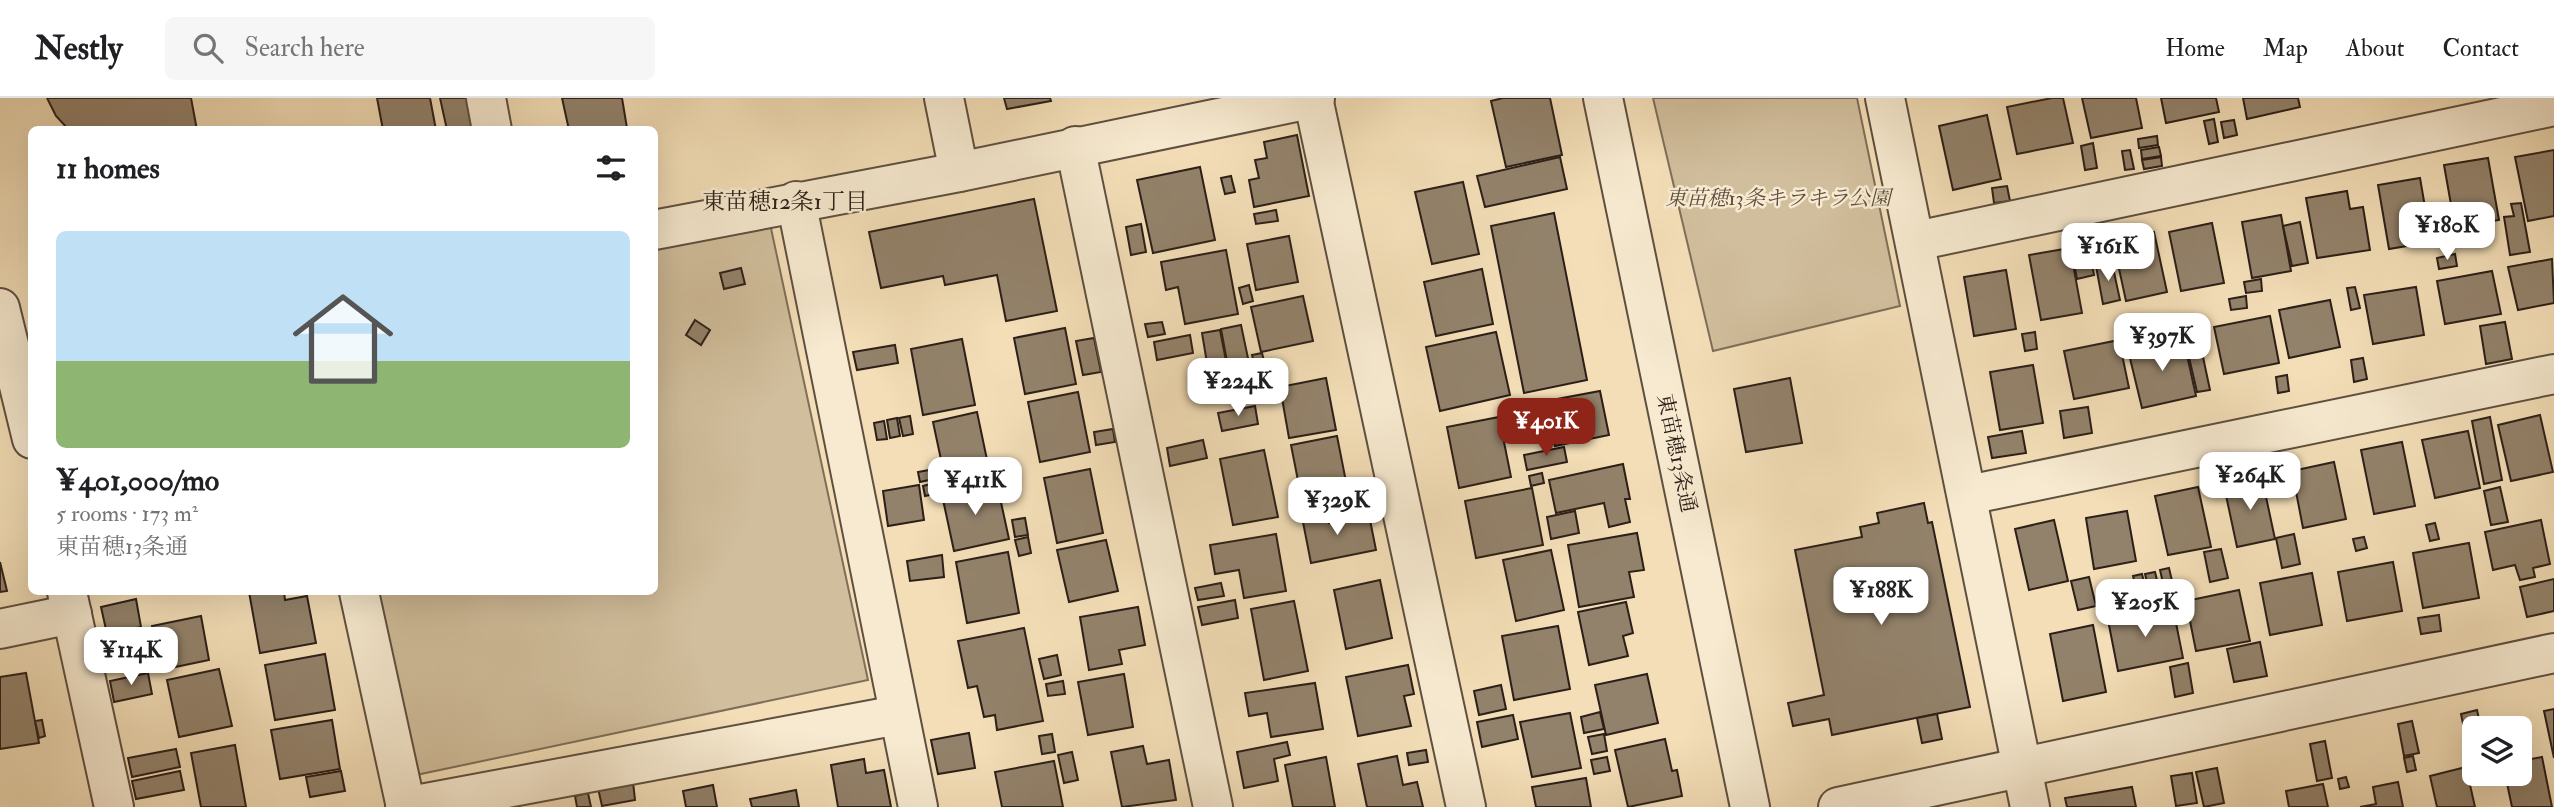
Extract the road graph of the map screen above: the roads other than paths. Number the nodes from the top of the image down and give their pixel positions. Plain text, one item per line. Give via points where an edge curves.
1 (486, 98) edge
2 (944, 98) edge
3 (1314, 98) edge
4 (1603, 98) edge
5 (1885, 98) edge
6 (2554, 106) edge
7 (491, 126) edge
8 (1075, 146) junction
9 (959, 172) junction
10 (796, 201) junction
11 (658, 229) edge
12 (1916, 241) junction
13 (0, 308) edge
14 (15, 364) edge
15 (2554, 374) edge
16 (28, 421) edge
17 (1968, 495) junction
18 (360, 595) edge
19 (69, 603) edge
20 (0, 629) edge
21 (2554, 653) edge
22 (898, 715) junction
23 (2021, 768) junction
24 (114, 807) edge
25 (406, 807) edge
26 (918, 807) edge
27 (1213, 807) edge
28 (1466, 807) edge
29 (1750, 807) edge
30 (1838, 807) edge
31 (2030, 807) edge

1 - 7 street
2 - 9 street
3 - 8 street
3 - 28 street
4 - 29 street, 東苗穂13条通
5 - 12 street
6 - 12 street
8 - 9 street
8 - 27 street
9 - 10 street
10 - 11 street
10 - 22 street
12 - 17 street
13 - 14 street
14 - 16 street
15 - 17 street
17 - 23 street
18 - 25 street
19 - 20 street
19 - 24 street
21 - 23 street
22 - 25 street
22 - 26 street
23 - 30 street
23 - 31 street

